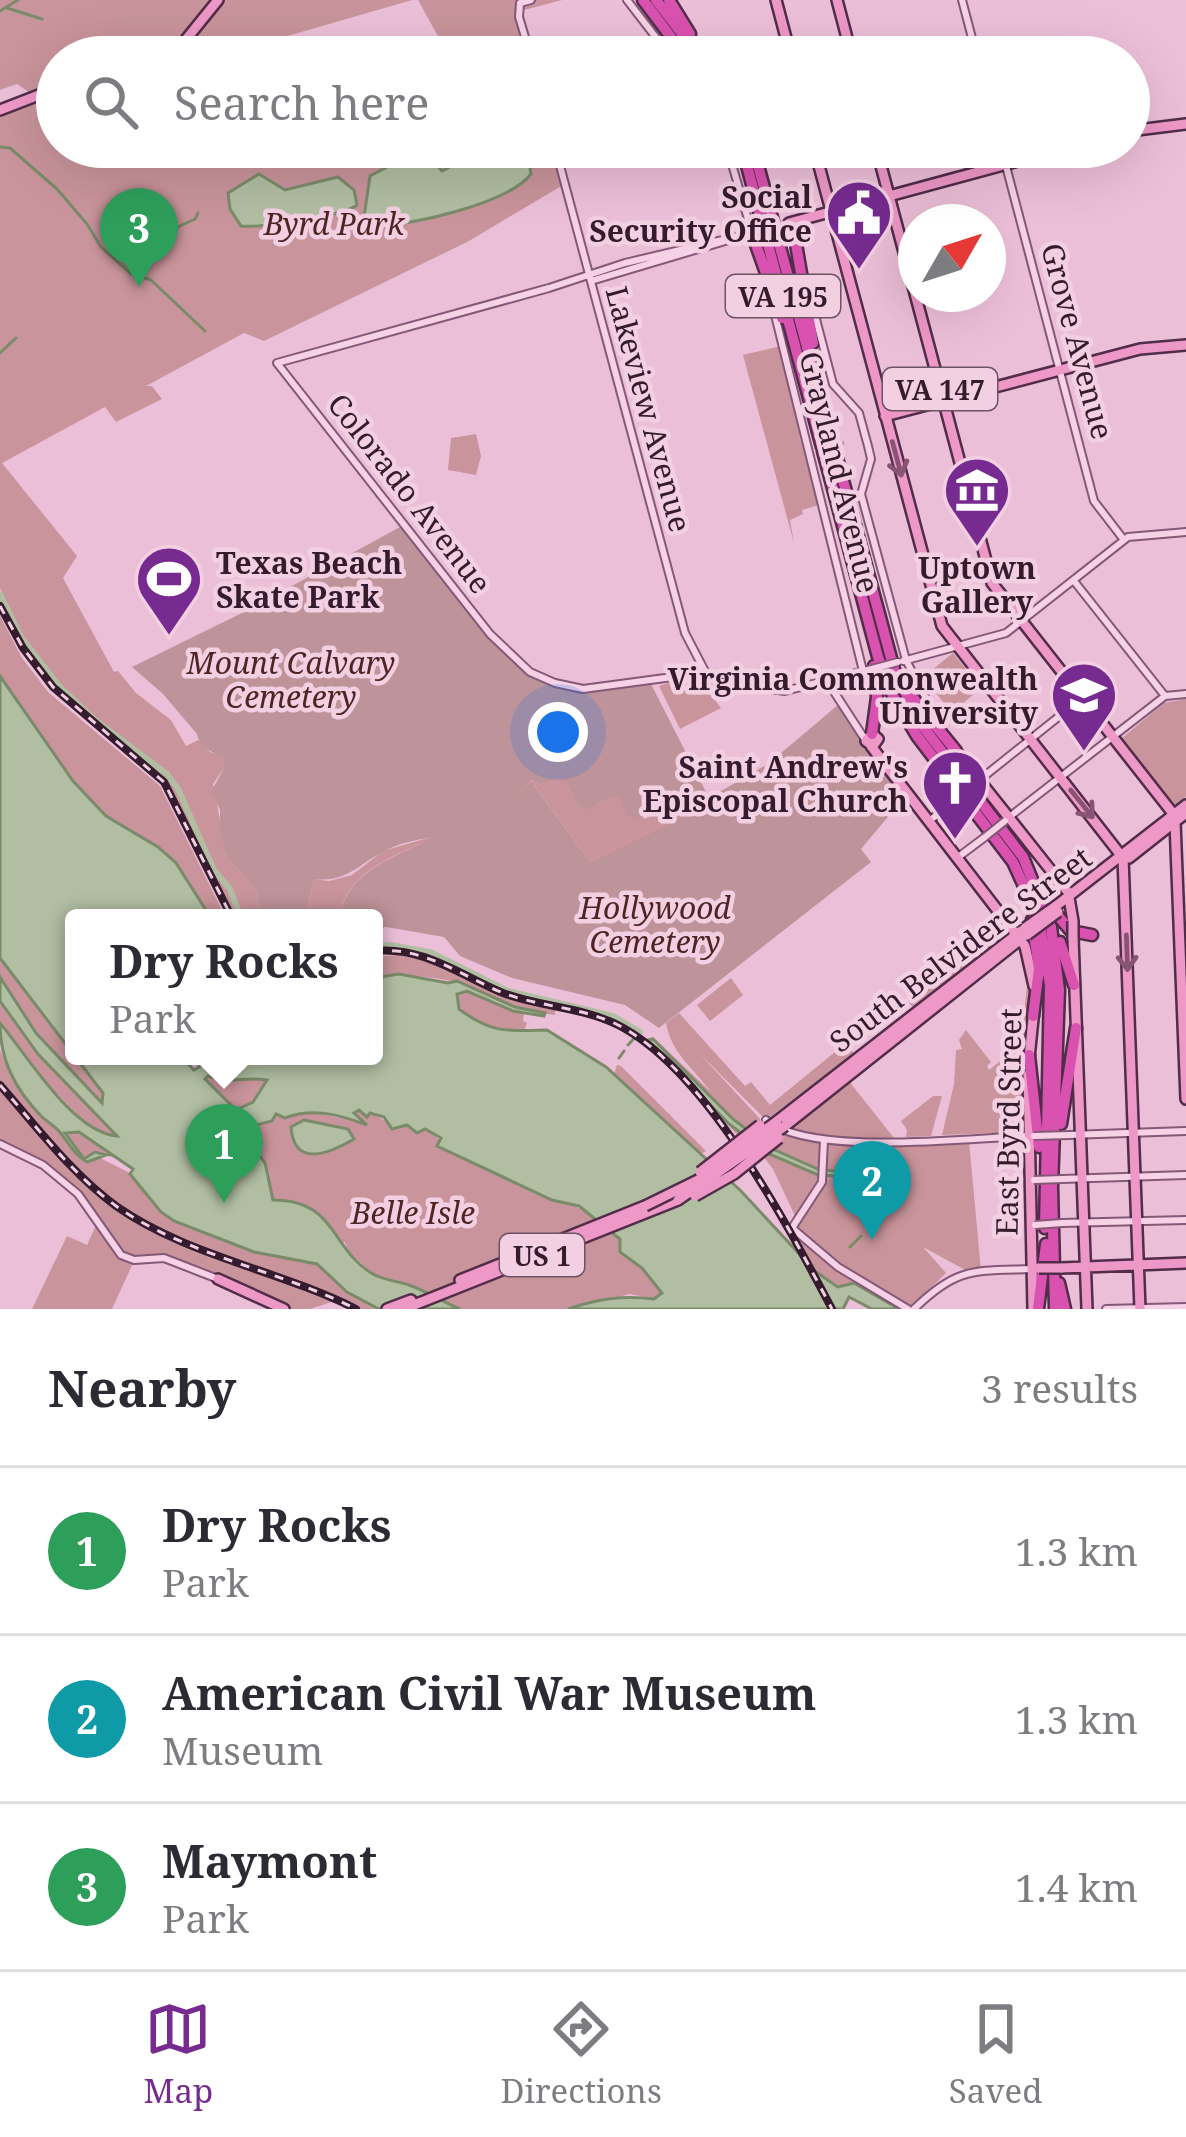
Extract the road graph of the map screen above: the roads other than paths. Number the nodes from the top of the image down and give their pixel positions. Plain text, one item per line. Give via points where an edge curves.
1 (218, 0) edge
2 (531, 0) edge
3 (627, 0) edge
4 (643, 0) edge
5 (656, 0) edge
6 (669, 0) edge
7 (776, 0) edge
8 (837, 0) edge
9 (962, 0) edge
10 (520, 3) edge
11 (189, 36) edge
12 (525, 36) edge
13 (655, 36) edge
14 (670, 36) edge
15 (685, 36) edge
16 (690, 36) edge
17 (785, 36) edge
18 (846, 36) edge
19 (971, 36) edge
20 (36, 96) edge
21 (0, 110) edge
22 (1186, 124) edge
23 (1150, 128) edge
24 (561, 168) edge
25 (735, 168) edge
26 (748, 168) edge
27 (759, 168) edge
28 (820, 168) edge
29 (882, 168) edge
30 (991, 168) edge
31 (1007, 168) edge
32 (889, 195) junction
33 (831, 211) junction
34 (785, 224) junction
35 (756, 235) junction
36 (796, 244) junction
37 (782, 253) junction
38 (590, 279) junction
39 (1186, 345) edge
40 (819, 370) junction
41 (1060, 370) junction
42 (809, 396) junction
43 (943, 401) junction
44 (885, 416) junction
45 (859, 528) junction
46 (1186, 532) edge
47 (1124, 540) junction
48 (1072, 580) junction
49 (866, 615) junction
50 (1021, 622) junction
51 (882, 633) junction
52 (957, 646) junction
53 (902, 661) junction
54 (866, 670) junction
55 (709, 679) junction
56 (827, 682) junction
57 (1186, 694) edge
58 (1165, 696) junction
59 (1082, 698) junction
60 (1113, 737) junction
61 (1030, 739) junction
62 (871, 740) junction
63 (956, 752) junction
64 (1060, 777) junction
65 (977, 782) junction
66 (1186, 809) edge
67 (1174, 818) junction
68 (1007, 819) junction
69 (928, 821) junction
70 (999, 840) junction
71 (957, 858) junction
72 (1123, 858) junction
73 (1029, 868) junction
74 (1041, 895) junction
75 (1070, 899) junction
76 (1022, 934) junction
77 (1092, 935) dead end
78 (1074, 985) junction
79 (1033, 1016) junction
80 (1076, 1028) junction
81 (1184, 1042) edge
82 (1029, 1055) junction
83 (1186, 1087) edge
84 (1186, 1099) edge
85 (776, 1127) junction
86 (1186, 1132) edge
87 (1134, 1133) junction
88 (1075, 1135) junction
89 (1031, 1136) junction
90 (824, 1140) junction
91 (0, 1144) edge
92 (1186, 1175) edge
93 (1135, 1177) junction
94 (1082, 1178) junction
95 (1044, 1182) junction
96 (645, 1207) junction
97 (1186, 1220) edge
98 (1137, 1221) junction
99 (1084, 1222) junction
100 (1032, 1225) junction
101 (1049, 1247) junction
102 (1186, 1263) edge
103 (1138, 1265) junction
104 (1085, 1267) junction
105 (1035, 1269) junction
106 (218, 1279) joint
107 (1186, 1307) edge
108 (281, 1309) edge
109 (387, 1309) edge
110 (404, 1309) edge
111 (911, 1309) edge
112 (1035, 1309) edge
113 (1052, 1309) edge
114 (1065, 1309) edge
115 (1087, 1309) edge
116 (1106, 1309) edge
117 (1140, 1309) edge

1 - 11 main road
2 - 10 street
3 - 13 street
4 - 14 highway
5 - 15 highway
6 - 16 highway
7 - 17 main road
8 - 18 main road
9 - 19 street
10 - 12 street
20 - 21 main road
22 - 23 main road
24 - 38 street, Lakeview Avenue
25 - 35 street, Grayland Avenue
26 - 42 highway, VA 195
27 - 37 highway, VA 195
28 - 33 main road, VA 147
29 - 32 main road, VA 147
30 - 32 main road
31 - 41 street, Grove Avenue
32 - 33 main road
32 - 43 main road, VA 147
33 - 34 main road
33 - 44 main road, VA 147
34 - 35 main road, bridge
34 - 36 main road
35 - 38 street
35 - 42 highway
35 - 54 street, Grayland Avenue
36 - 40 highway
36 - 53 street via 833,384 856,408 868,446 861,494
37 - 40 highway
37 - 51 highway, VA 195
38 - 55 street, Lakeview Avenue via 685,633
38 - 55 street, Colorado Avenue via 277,363 506,652 542,678 583,689
39 - 41 main road
40 - 45 highway
41 - 43 main road
41 - 47 street, Grove Avenue via 1094,501
42 - 49 highway, VA 195
43 - 44 main road
43 - 50 main road, VA 147 via 992,583
44 -> 52 main road, VA 147 via 941,624
45 - 51 highway
45 - 63 highway via 902,678
46 - 47 street
47 - 48 street
48 - 50 street
48 - 58 street
49 - 62 highway via 877,688
49 - 70 highway, VA 195 via 903,716
50 - 52 street via 1004,635
50 - 59 main road, VA 147
51 - 73 highway, VA 195 via 915,714
52 - 53 street
52 - 61 main road, VA 147
53 - 54 street, bridge
53 - 63 street
54 - 56 street
55 - 56 street via 768,691
56 - 62 street
57 - 58 street
58 - 60 street
59 - 60 main road, VA 147
59 - 61 street
60 - 64 street
60 - 67 main road, VA 147
61 - 64 main road, VA 147
61 - 65 street
62 - 69 main road
63 - 65 main road
64 - 68 street
64 -> 72 main road, VA 147
65 - 68 main road
65 - 69 street, bridge
66 - 67 main road, US 1
67 - 72 main road, South Belvidere Street / US 1
67 - 81 main road
68 - 71 street, bridge
68 - 75 main road
69 - 71 main road
70 - 79 highway via 1036,938
70 - 95 highway, VA 195 via 1027,887 1047,950
71 - 76 main road
72 - 75 main road, South Belvidere Street / US 1
72 -> 87 main road
73 - 74 highway, VA 195
73 - 77 highway via 1061,923
74 - 78 highway
74 - 95 highway, VA 195 via 1059,990
75 - 76 main road, South Belvidere Street / US 1, bridge
75 - 78 main road, bridge
76 - 79 main road, East Byrd Street
76 - 85 main road, South Belvidere Street / US 1
78 - 80 main road
79 - 82 main road, East Byrd Street
80 - 88 main road
80 - 95 highway
81 - 83 main road
82 - 89 main road, East Byrd Street
82 - 95 highway
83 - 84 main road
85 - 90 street
85 - 96 main road, bridge
85 - 96 main road, US 1, bridge
85 - 110 main road, US 1, bridge via 678,1200
86 - 87 street
87 - 88 street
87 - 93 main road
88 - 89 street, bridge
88 - 94 main road
89 - 90 street
89 - 95 main road, East Byrd Street
90 - 111 street via 824,1174 792,1228 838,1267
91 - 106 street via 78,1194 121,1255 164,1258
92 - 93 street
93 - 94 street
93 - 98 main road
94 - 95 street
94 - 99 main road
95 - 100 main road, East Byrd Street
95 - 101 highway, VA 195
96 - 109 main road, US 1
97 - 98 street
98 - 99 street
98 - 103 main road
99 - 100 street, bridge
99 - 104 main road
100 - 105 main road, East Byrd Street
101 - 112 highway
101 - 113 highway, VA 195
101 - 114 highway
102 - 103 main road
103 - 104 main road
103 - 117 main road
104 - 105 main road, bridge
104 - 115 main road
105 - 111 street via 956,1275
105 - 112 main road, East Byrd Street
106 - 108 main road
107 - 117 street
116 - 117 street

